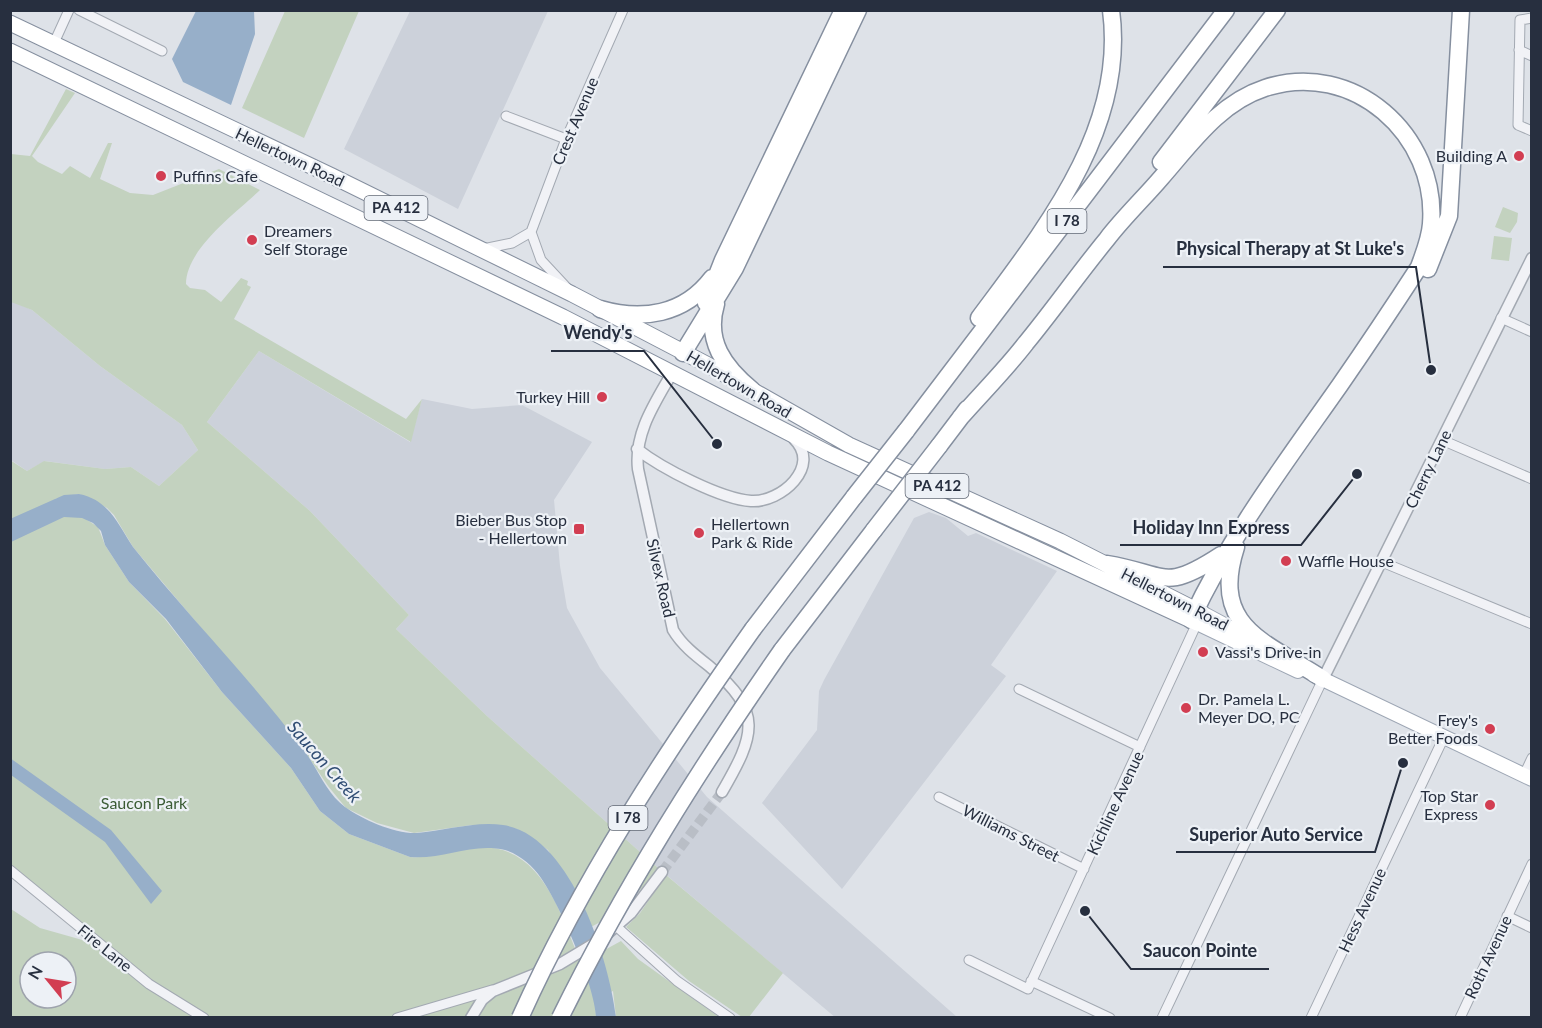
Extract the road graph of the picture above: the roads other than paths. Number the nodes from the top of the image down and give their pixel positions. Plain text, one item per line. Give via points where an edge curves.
1 (69, 10) edge
2 (79, 10) edge
3 (623, 10) edge
4 (843, 10) edge
5 (858, 10) edge
6 (1110, 10) edge
7 (1226, 10) edge
8 (1277, 10) edge
9 (1461, 10) edge
10 (1520, 15) edge
11 (1532, 18) edge
12 (10, 24) edge
13 (54, 43) junction
14 (1519, 50) junction
15 (10, 51) edge
16 (162, 51) dead end
17 (1532, 56) edge
18 (506, 116) dead end
19 (1532, 131) edge
20 (566, 139) junction
21 (531, 232) junction
22 (478, 250) junction
23 (1532, 258) edge
24 (723, 260) junction
25 (720, 293) junction
26 (572, 294) junction
27 (600, 309) junction
28 (1501, 318) junction
29 (1532, 332) edge
30 (683, 353) junction
31 (672, 374) junction
32 (752, 390) junction
33 (960, 418) junction
34 (776, 428) junction
35 (902, 429) junction
36 (1442, 440) junction
37 (637, 449) junction
38 (1532, 479) edge
39 (1230, 550) junction
40 (1382, 562) junction
41 (1107, 564) junction
42 (1197, 616) junction
43 (1532, 624) edge
44 (1323, 679) junction
45 (1019, 689) dead end
46 (1443, 737) junction
47 (1140, 747) junction
48 (1532, 758) edge
49 (1528, 777) edge
50 (722, 792) tunnel mouth
51 (939, 797) dead end
52 (1532, 864) edge
53 (1084, 869) junction
54 (10, 870) edge
55 (662, 872) tunnel mouth
56 (1507, 916) junction
57 (617, 927) junction
58 (1532, 928) edge
59 (969, 960) dead end
60 (1031, 981) junction
61 (499, 988) junction
62 (404, 1016) edge
63 (204, 1017) edge
64 (471, 1017) edge
65 (520, 1017) edge
66 (560, 1017) edge
67 (730, 1017) edge
68 (1110, 1017) edge
69 (1162, 1017) edge
70 (1311, 1017) edge
71 (1460, 1017) edge

1 - 13 street
2 - 16 street
3 - 20 street, Crest Avenue
4 - 24 highway
5 - 25 highway
6 - 35 highway via 1114,44 1110,84 1082,163 1020,260
7 - 35 highway, I 78
8 - 33 highway, I 78
9 - 39 highway via 1450,208 1437,253 1415,292
10 - 11 street
10 - 14 street
12 - 13 highway, Hellertown Road / PA 412
13 - 22 highway, Hellertown Road / PA 412
14 - 17 street
14 - 19 street via 1518,125
15 - 31 highway, Hellertown Road / PA 412 via 427,251
18 - 20 street
20 - 21 street, Crest Avenue
21 - 22 street via 512,243
21 - 26 street via 541,260
22 - 26 highway, Hellertown Road / PA 412
23 - 28 street, Cherry Lane
24 - 27 highway via 707,284 674,309 635,316
24 - 30 highway
25 - 30 highway
25 - 32 highway via 712,322 716,348 729,370
26 - 27 highway, Hellertown Road / PA 412
27 - 30 highway, Hellertown Road / PA 412
28 - 29 street
28 - 36 street, Cherry Lane
30 - 31 highway
30 - 32 highway, Hellertown Road / PA 412
31 - 34 highway, Hellertown Road / PA 412
31 - 37 street, Silvex Road via 644,426
32 - 41 highway, Hellertown Road / PA 412 via 849,445
33 - 39 highway via 1025,345 1108,237 1219,114 1254,92 1280,84 1317,83 1342,87 1364,97 1395,121 1412,142 1424,167 1432,215 1426,248 1419,267 1248,513
33 - 66 highway, I 78, bridge via 782,650 723,734 609,921
34 - 37 street via 800,445 804,463 789,486 776,496 759,501 738,499 681,476 654,463
34 - 42 highway, Hellertown Road / PA 412 via 957,514
35 - 65 highway, I 78, bridge via 693,713 575,910
36 - 38 street
36 - 40 street, Cherry Lane
37 - 50 street, Silvex Road via 639,478 674,630 687,648 732,686 748,716 743,754
39 - 41 highway via 1176,579 1154,578
39 - 42 highway
39 - 44 highway via 1227,588 1237,617 1249,630
40 - 43 street
40 - 44 street, Cherry Lane
41 - 42 highway, Hellertown Road / PA 412
42 - 44 main road, Hellertown Road / PA 412
42 - 47 street, Kichline Avenue
44 - 46 main road, PA 412
44 - 69 street
45 - 47 street
46 - 49 main road, PA 412
46 - 70 street, Hess Avenue
47 - 53 street, Kichline Avenue
48 - 49 street
51 - 53 street, Williams Street
52 - 56 street, Roth Avenue
53 - 60 street, Kichline Avenue
54 - 63 street, Fire Lane via 149,984
55 - 57 street
56 - 58 street
56 - 71 street, Roth Avenue
57 - 61 street via 570,960
57 - 67 street via 677,981
59 - 60 street via 1028,989
60 - 68 street
61 - 62 street
61 - 64 street via 482,1000

